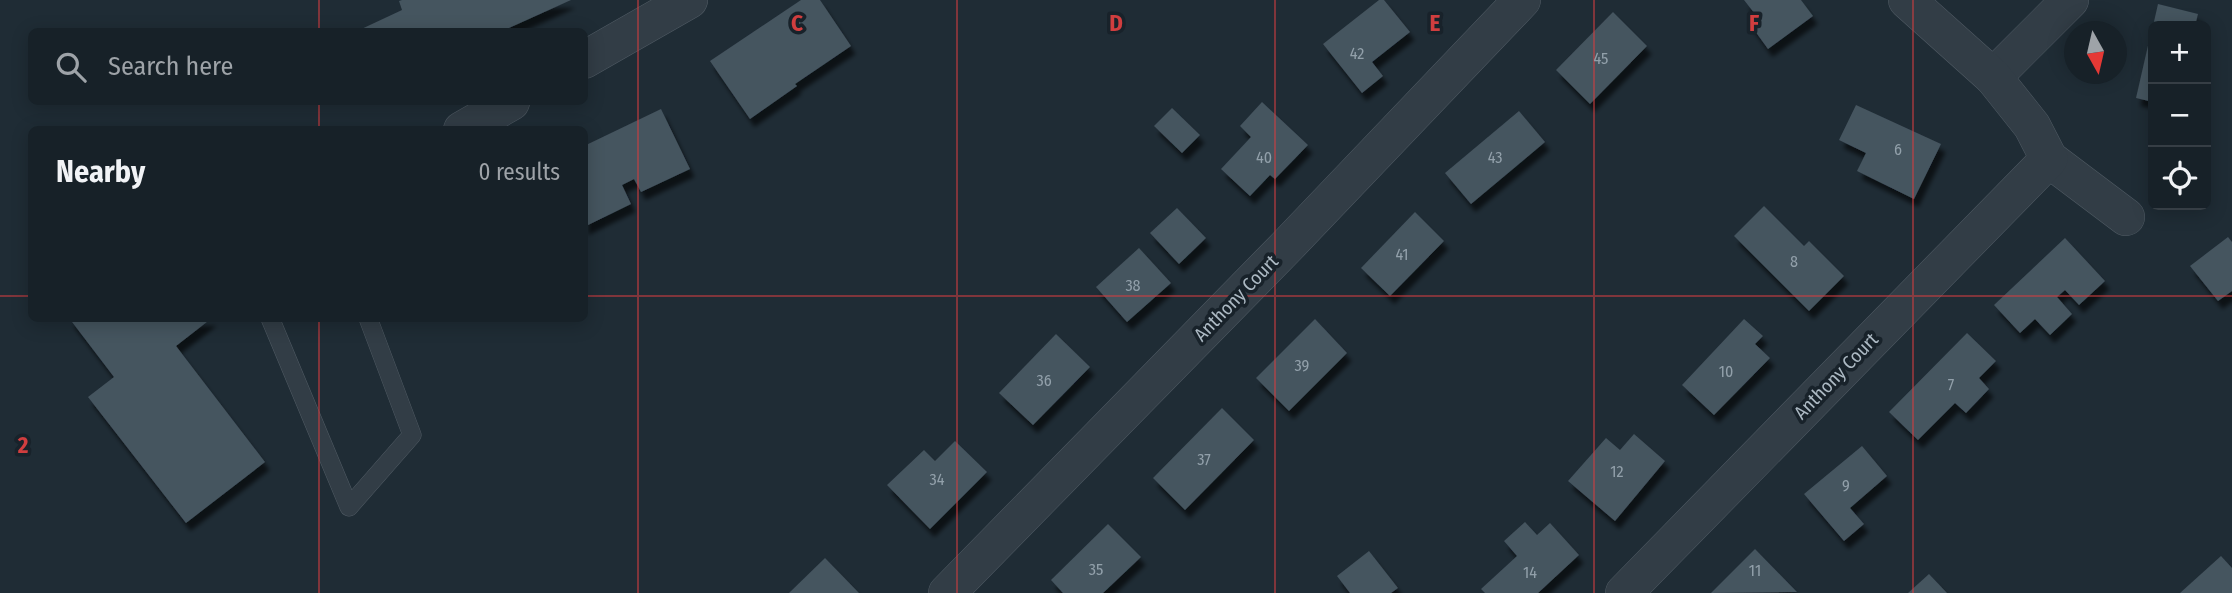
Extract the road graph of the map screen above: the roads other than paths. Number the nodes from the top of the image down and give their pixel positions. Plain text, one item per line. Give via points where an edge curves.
1 (689, 0) edge
2 (1522, 0) edge
3 (1906, 0) edge
4 (2070, 0) edge
5 (588, 58) edge
6 (1993, 78) junction
7 (506, 105) edge
8 (469, 126) edge
9 (2049, 159) junction
10 (2126, 217) dead end
11 (272, 322) edge
12 (370, 322) edge
13 (947, 593) edge
14 (1624, 593) edge

1 - 5 street
2 - 13 street, Anthony Court
3 - 6 street
4 - 6 street
6 - 9 street via 2032,126
7 - 8 street
9 - 10 street
9 - 14 street, Anthony Court
11 - 12 lane via 349,507 412,435

